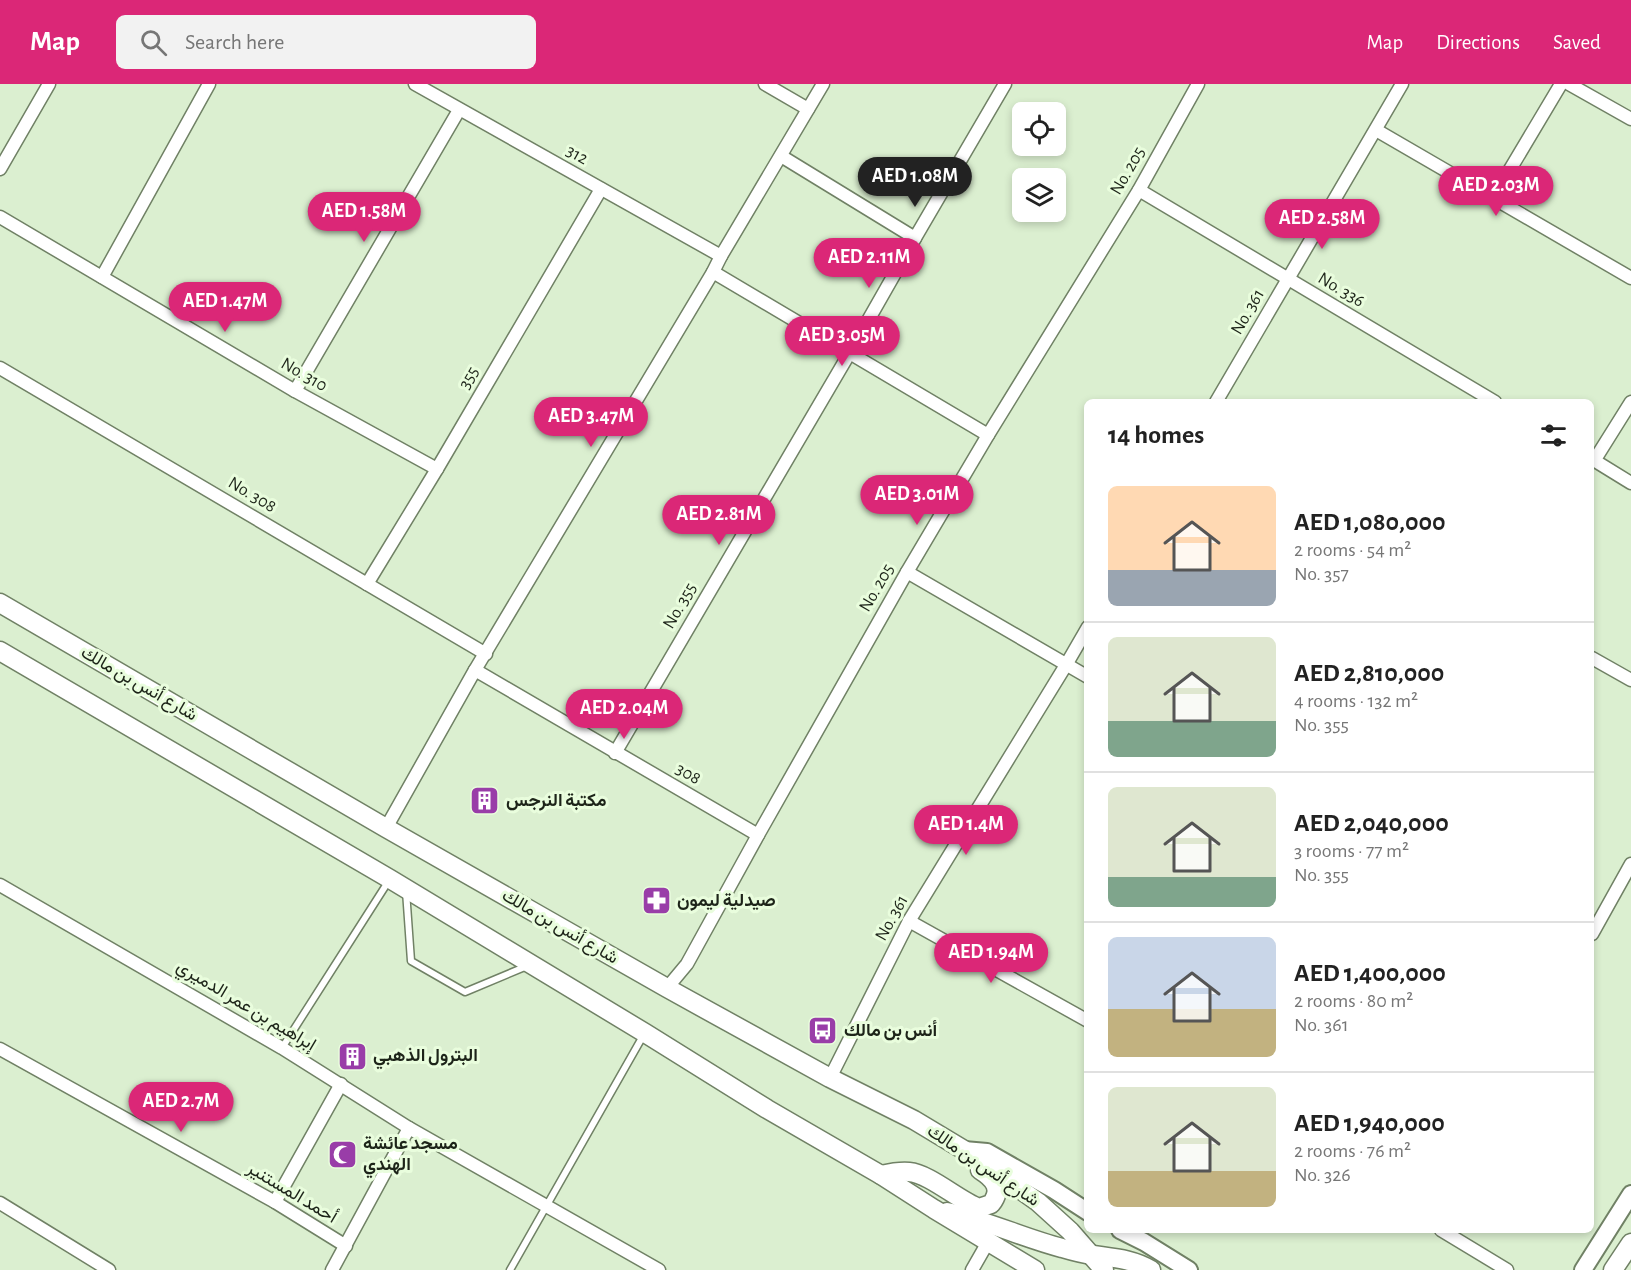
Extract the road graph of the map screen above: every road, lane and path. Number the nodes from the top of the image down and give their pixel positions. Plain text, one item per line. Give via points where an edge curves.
1 (49, 84) edge
2 (209, 84) edge
3 (415, 84) edge
4 (765, 84) edge
5 (823, 84) edge
6 (1005, 84) edge
7 (1198, 84) edge
8 (1402, 84) edge
9 (1561, 84) edge
10 (1569, 84) edge
11 (808, 109) junction
12 (459, 110) junction
13 (1631, 120) edge
14 (1376, 130) junction
15 (781, 156) junction
16 (0, 169) edge
17 (601, 189) junction
18 (1139, 190) junction
19 (1492, 198) junction
20 (0, 217) edge
21 (915, 238) junction
22 (721, 256) junction
23 (713, 272) junction
24 (102, 277) junction
25 (1631, 278) edge
26 (1288, 279) junction
27 (849, 354) junction
28 (0, 368) edge
29 (295, 391) junction
30 (1218, 399) edge
31 (1490, 399) edge
32 (1631, 402) edge
33 (988, 435) junction
34 (1594, 458) edge
35 (1594, 461) edge
36 (437, 469) junction
37 (1631, 483) edge
38 (907, 572) junction
39 (366, 584) junction
40 (0, 603) edge
41 (1084, 634) edge
42 (0, 651) edge
43 (486, 654) junction
44 (1594, 660) edge
45 (1066, 664) junction
46 (475, 670) junction
47 (1084, 675) edge
48 (1631, 680) edge
49 (615, 753) junction
50 (386, 828) junction
51 (758, 835) junction
52 (1631, 864) edge
53 (398, 883) junction
54 (0, 885) edge
55 (909, 921) junction
56 (1594, 930) edge
57 (532, 964) junction
58 (667, 988) junction
59 (1084, 1019) edge
60 (645, 1033) junction
61 (282, 1048) junction
62 (0, 1049) edge
63 (830, 1078) junction
64 (341, 1084) junction
65 (409, 1128) junction
66 (961, 1149) junction
67 (881, 1175) junction
68 (1631, 1194) edge
69 (275, 1202) junction
70 (0, 1203) edge
71 (547, 1206) junction
72 (934, 1209) junction
73 (1084, 1209) edge
74 (1447, 1233) edge
75 (1147, 1236) edge
76 (988, 1242) junction
77 (1631, 1242) edge
78 (346, 1246) junction
79 (1091, 1255) junction
80 (1613, 1268) edge
81 (109, 1270) edge
82 (332, 1270) edge
83 (510, 1270) edge
84 (659, 1270) edge
85 (972, 1270) edge
86 (1035, 1270) edge
87 (1104, 1270) edge
88 (1151, 1270) edge
89 (1189, 1270) edge
90 (1507, 1270) edge
91 (1584, 1270) edge

1 - 16 street
2 - 24 street
3 - 12 street, 312
4 - 11 street
5 - 11 street
6 - 21 street, No. 355
7 - 18 street, No. 205
8 - 14 street, No. 361
9 - 19 street
10 - 13 street
11 - 15 street
12 - 17 street, 312
12 - 29 street
14 - 19 street
14 - 26 street, No. 361
15 - 21 street
15 - 22 street
17 - 22 street, 312
17 - 36 street, 355
18 - 26 street, No. 336
18 - 33 street, No. 205
19 - 25 street
20 - 24 street, No. 310
21 - 27 street, No. 355
22 - 23 street
23 - 27 street
23 - 43 street
24 - 29 street, No. 310
26 - 30 street, No. 361
26 - 31 street, No. 336
27 - 33 street
27 - 49 street, No. 355
28 - 39 street, No. 308
29 - 36 street, No. 310
32 - 34 street
33 - 38 street, No. 205
35 - 37 street
36 - 39 street, 355
38 - 45 street
38 - 51 street, No. 205
39 - 43 street, No. 308
40 - 50 main road, شارع أنس بن مالك
41 - 45 street, No. 361
42 - 53 main road
43 - 46 street
44 - 48 street
45 - 47 street
45 - 55 street, No. 361
46 - 49 street, 308
46 - 50 street
49 - 51 street, 308
50 - 58 main road, شارع أنس بن مالك
51 - 58 street, No. 205 via 687,964
52 - 56 street
53 - 57 main road
53 - 57 lane via 411,961 465,992
53 - 61 lane
54 - 61 street, إبراهيم بن عمر الدميري
55 - 59 street
55 - 63 street, No. 361
57 - 60 main road
58 - 63 main road, شارع أنس بن مالك
60 - 67 main road
60 - 71 lane
61 - 64 street, إبراهيم بن عمر الدميري
62 - 69 street, أحمد المستنير
63 - 66 main road, شارع أنس بن مالك via 914,1120
64 - 65 street, إبراهيم بن عمر الدميري
64 - 69 street
65 - 71 street, إبراهيم بن عمر الدميري
65 - 78 street
66 - 67 main road via 994,1182 997,1191 991,1204 973,1206 910,1172
66 - 73 main road via 987,1152
66 - 79 main road, شارع أنس بن مالك via 1038,1202
67 - 72 main road
68 - 91 main road
69 - 78 street, أحمد المستنير
70 - 81 street
71 - 83 lane
71 - 84 street, إبراهيم بن عمر الدميري
72 - 76 main road
72 - 79 main road
74 - 90 street
75 - 89 main road
76 - 85 street
76 - 86 main road
77 - 80 main road
78 - 82 street
79 - 87 main road, شارع أنس بن مالك
79 - 88 main road via 1128,1260

